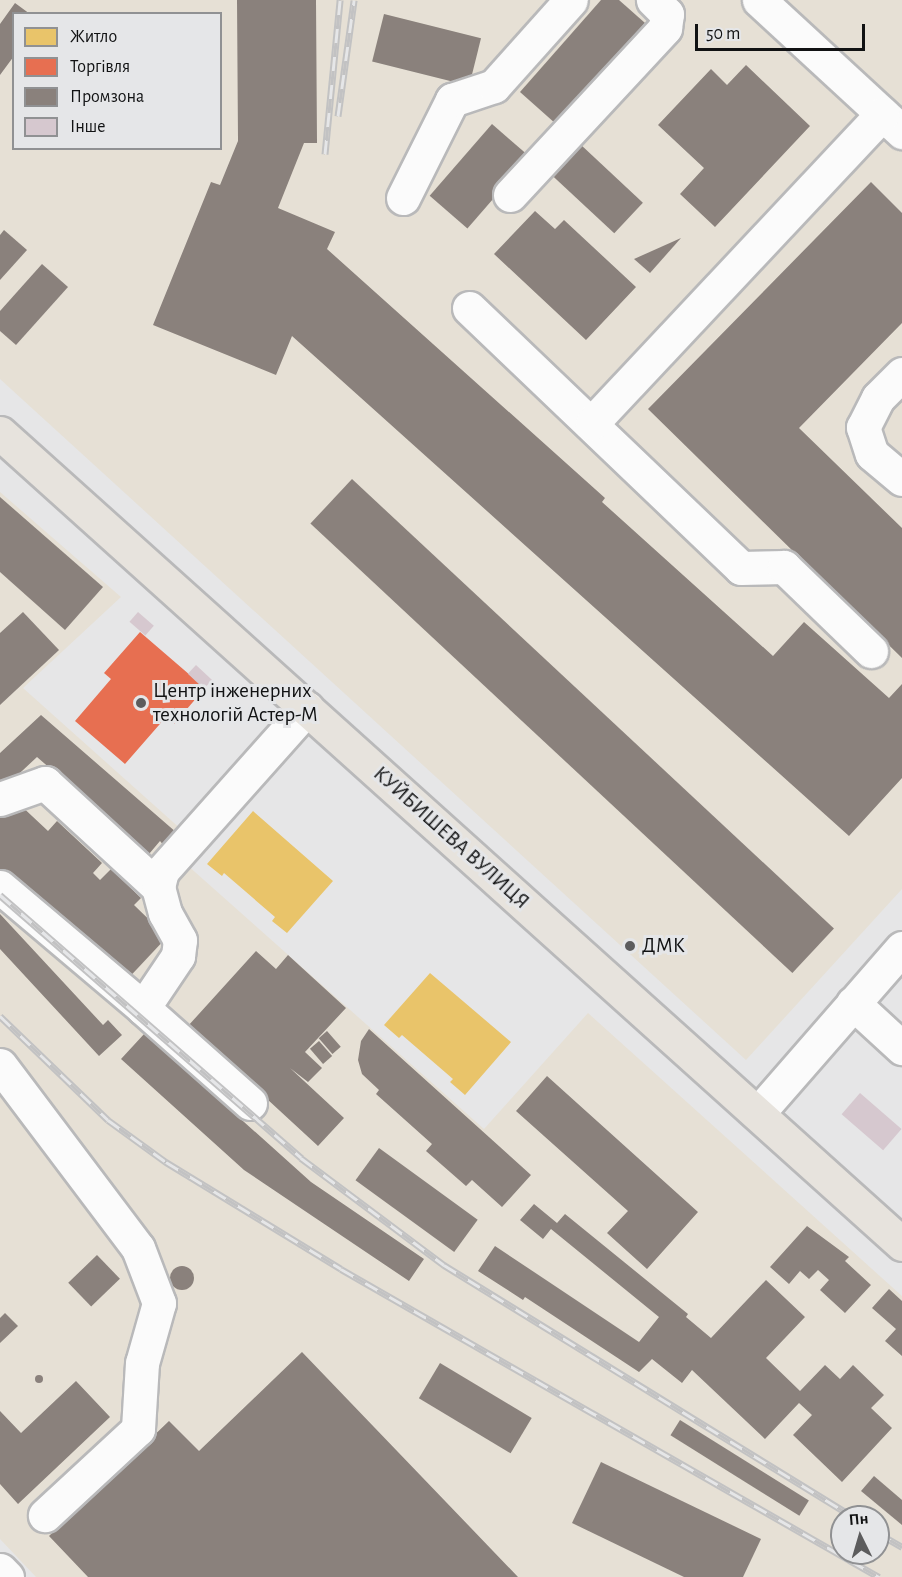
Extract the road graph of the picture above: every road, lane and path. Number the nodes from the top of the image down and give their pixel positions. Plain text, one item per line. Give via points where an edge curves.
1 (653, 0) edge
2 (759, 0) edge
3 (562, 3) edge
4 (892, 123) edge
5 (510, 195) dead end
6 (403, 198) dead end
7 (469, 308) dead end
8 (902, 374) edge
9 (592, 423) junction
10 (0, 433) edge
11 (902, 479) edge
12 (871, 651) dead end
13 (307, 708) junction
14 (0, 800) edge
15 (0, 886) edge
16 (158, 887) junction
17 (902, 948) edge
18 (853, 1003) junction
19 (143, 1008) junction
20 (902, 1048) edge
21 (0, 1065) edge
22 (250, 1103) dead end
23 (758, 1113) junction
24 (902, 1244) edge
25 (45, 1515) dead end
26 (0, 1570) edge
27 (7, 1577) edge

1 - 5 street via 667,14 665,28
2 - 4 street
3 - 6 street via 494,86 452,100
4 - 9 street
7 - 9 street
8 - 11 street via 878,398 863,427 872,454
9 - 12 street via 741,568 784,567
10 - 13 main road, КУЙБИШЕВА ВУЛИЦЯ
13 - 16 street via 162,871
13 - 23 main road, КУЙБИШЕВА ВУЛИЦЯ
14 - 16 street via 45,783
15 - 19 street
16 - 19 street via 165,913 180,940 178,956
17 - 18 street
18 - 20 street
18 - 23 street
19 - 22 street
21 - 25 street via 138,1248 159,1303 142,1363 138,1429
23 - 24 main road, КУЙБИШЕВА ВУЛИЦЯ
26 - 27 street

